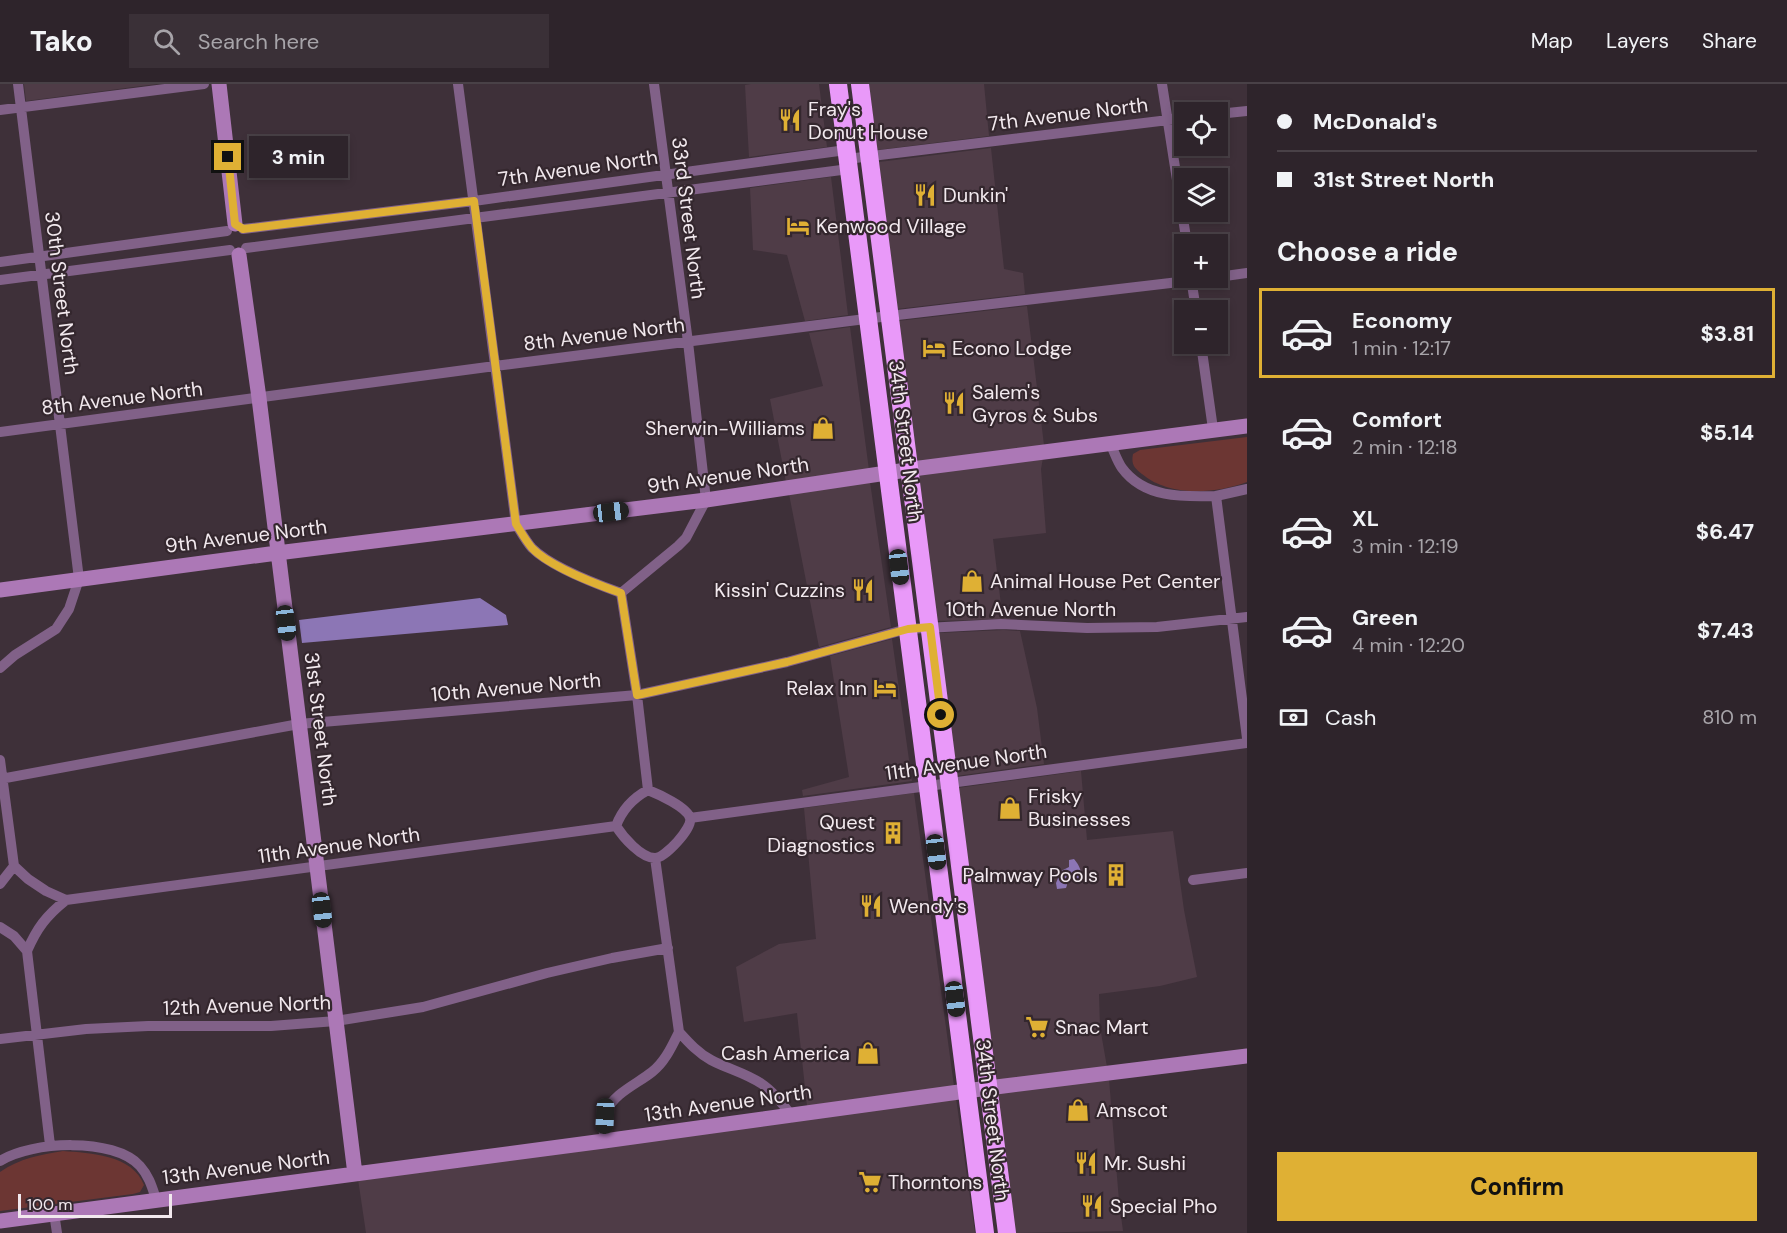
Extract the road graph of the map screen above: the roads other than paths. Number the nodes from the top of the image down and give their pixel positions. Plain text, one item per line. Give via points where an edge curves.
1 (18, 84) edge
2 (204, 84) edge
3 (219, 84) edge
4 (458, 84) edge
5 (654, 84) edge
6 (838, 84) edge
7 (860, 84) edge
8 (1162, 84) edge
9 (21, 108) junction
10 (0, 110) edge
11 (1247, 111) edge
12 (1228, 113) edge
13 (1174, 119) edge
14 (1167, 120) junction
15 (869, 157) junction
16 (848, 160) junction
17 (665, 174) junction
18 (668, 193) junction
19 (474, 201) junction
20 (476, 218) junction
21 (235, 228) junction
22 (1185, 234) edge
23 (238, 251) junction
24 (39, 257) junction
25 (0, 262) edge
26 (1247, 273) edge
27 (41, 274) junction
28 (1228, 276) edge
29 (0, 280) edge
30 (1174, 281) edge
31 (890, 316) junction
32 (868, 319) junction
33 (688, 342) junction
34 (1202, 354) edge
35 (495, 366) junction
36 (259, 398) junction
37 (60, 424) junction
38 (1247, 426) edge
39 (1213, 429) junction
40 (0, 432) edge
41 (1110, 443) junction
42 (909, 470) junction
43 (887, 474) junction
44 (1247, 489) edge
45 (1216, 496) junction
46 (706, 500) junction
47 (516, 524) junction
48 (277, 553) junction
49 (79, 579) junction
50 (0, 590) edge
51 (621, 593) junction
52 (1247, 617) edge
53 (1232, 620) junction
54 (930, 627) junction
55 (908, 629) junction
56 (0, 668) edge
57 (637, 695) junction
58 (299, 724) junction
59 (1247, 741) edge
60 (0, 760) edge
61 (2, 778) edge
62 (950, 783) junction
63 (927, 785) junction
64 (648, 790) junction
65 (690, 818) junction
66 (616, 826) junction
67 (655, 858) junction
68 (14, 866) junction
69 (317, 866) junction
70 (1247, 873) edge
71 (1193, 880) dead end
72 (0, 885) edge
73 (66, 900) junction
74 (0, 927) edge
75 (969, 936) junction
76 (947, 939) junction
77 (668, 948) junction
78 (27, 951) junction
79 (336, 1021) junction
80 (679, 1032) junction
81 (36, 1034) junction
82 (0, 1040) edge
83 (1247, 1056) edge
84 (988, 1088) junction
85 (967, 1090) junction
86 (791, 1115) junction
87 (604, 1141) junction
88 (50, 1145) junction
89 (0, 1161) edge
90 (355, 1174) junction
91 (156, 1199) junction
92 (54, 1214) junction
93 (0, 1221) edge
94 (57, 1233) edge
95 (985, 1233) edge
96 (1007, 1233) edge

1 - 9 street, 30th Street North
2 - 9 street
3 - 21 street
4 - 19 street
5 - 17 street, 33rd Street North
6 - 16 highway, 34th Street North
7 - 15 highway, 34th Street North
8 - 14 street
9 - 10 street
9 - 24 street, 30th Street North
11 - 12 street
13 - 14 street, 7th Avenue North
14 - 15 street, 7th Avenue North
14 - 22 street
15 - 16 street, 7th Avenue North
15 - 31 highway, 34th Street North
16 - 17 street, 7th Avenue North
16 - 18 street, 7th Avenue North
16 - 32 highway, 34th Street North
17 - 18 street, 33rd Street North
17 - 19 street, 7th Avenue North
18 - 20 street, 7th Avenue North
18 - 33 street, 33rd Street North
19 - 20 street
19 - 21 street, 7th Avenue North
20 - 23 street, 7th Avenue North
20 - 35 street
21 - 23 street via 246,235
21 - 23 street via 227,245
21 - 24 street, 7th Avenue North
23 - 27 street, 7th Avenue North
23 - 36 street, 31st Street North
24 - 25 street, 7th Avenue North
24 - 27 street, 30th Street North
26 - 28 street
27 - 29 street, 7th Avenue North
27 - 37 street, 30th Street North
30 - 31 street, 8th Avenue North
31 - 32 street, 8th Avenue North
31 - 42 highway, 34th Street North
32 - 33 street, 8th Avenue North
32 - 43 highway, 34th Street North
33 - 35 street, 8th Avenue North
33 - 46 street, 33rd Street North
34 - 39 street
35 - 36 street, 8th Avenue North
35 - 47 street
36 - 37 street, 8th Avenue North
36 - 48 street, 31st Street North
37 - 40 street, 8th Avenue North
37 - 49 street, 30th Street North
38 - 39 street, 9th Avenue North
39 - 41 street, 9th Avenue North
41 - 42 street, 9th Avenue North
41 - 45 street via 1121,468 1135,482 1159,494
42 - 43 street, 9th Avenue North
42 - 54 highway, 34th Street North
43 - 46 street, 9th Avenue North
43 - 55 highway, 34th Street North
44 - 45 street
45 - 53 street
46 - 47 street, 9th Avenue North
46 - 51 street via 686,538
47 - 48 street, 9th Avenue North
47 - 51 street via 533,549 554,563
48 - 49 street, 9th Avenue North
48 - 58 street, 31st Street North
49 - 50 street, 9th Avenue North
49 - 56 street via 69,609 56,629
51 - 57 street
52 - 53 street, 10th Avenue North
53 - 54 street, 10th Avenue North via 1157,627
53 - 59 street
54 - 55 street, 10th Avenue North
54 - 62 highway, 34th Street North
55 - 57 street, 10th Avenue North via 787,662
55 - 63 highway, 34th Street North
57 - 58 street, 10th Avenue North
57 - 64 street
58 - 61 street, 10th Avenue North
58 - 69 street, 31st Street North
59 - 62 street, 11th Avenue North
60 - 61 street
61 - 68 street
62 - 63 street, 11th Avenue North
62 - 75 highway, 34th Street North
63 - 65 street, 11th Avenue North
63 - 76 highway, 34th Street North
64 - 65 street via 677,805
64 - 66 street via 628,805
65 - 67 street via 674,845
66 - 67 street via 634,848
66 - 69 street, 11th Avenue North
67 - 77 street
68 - 72 street
68 - 73 street via 37,885
69 - 73 street, 11th Avenue North
69 - 79 street, 31st Street North
70 - 71 street
73 - 78 street via 35,932
74 - 78 street
75 - 76 highway
75 - 84 highway, 34th Street North
76 - 85 highway, 34th Street North
77 - 79 street, 12th Avenue North via 547,973 423,1007
77 - 80 street
78 - 81 street
79 - 81 street, 12th Avenue North via 271,1026 148,1026
79 - 90 street, 31st Street North
80 - 86 street via 710,1060 763,1085
80 - 87 street via 654,1071 615,1099 606,1113
81 - 82 street, 12th Avenue North
81 - 88 street
83 - 84 street, 13th Avenue North
84 - 85 street, 13th Avenue North
84 - 96 highway, 34th Street North
85 - 86 street, 13th Avenue North
85 - 95 highway, 34th Street North
86 - 87 street, 13th Avenue North
87 - 90 street, 13th Avenue North
88 - 89 street
88 - 91 street via 84,1145 126,1156 139,1164 150,1179
90 - 91 street, 13th Avenue North
91 - 92 street, 13th Avenue North
92 - 93 street, 13th Avenue North
92 - 94 street

